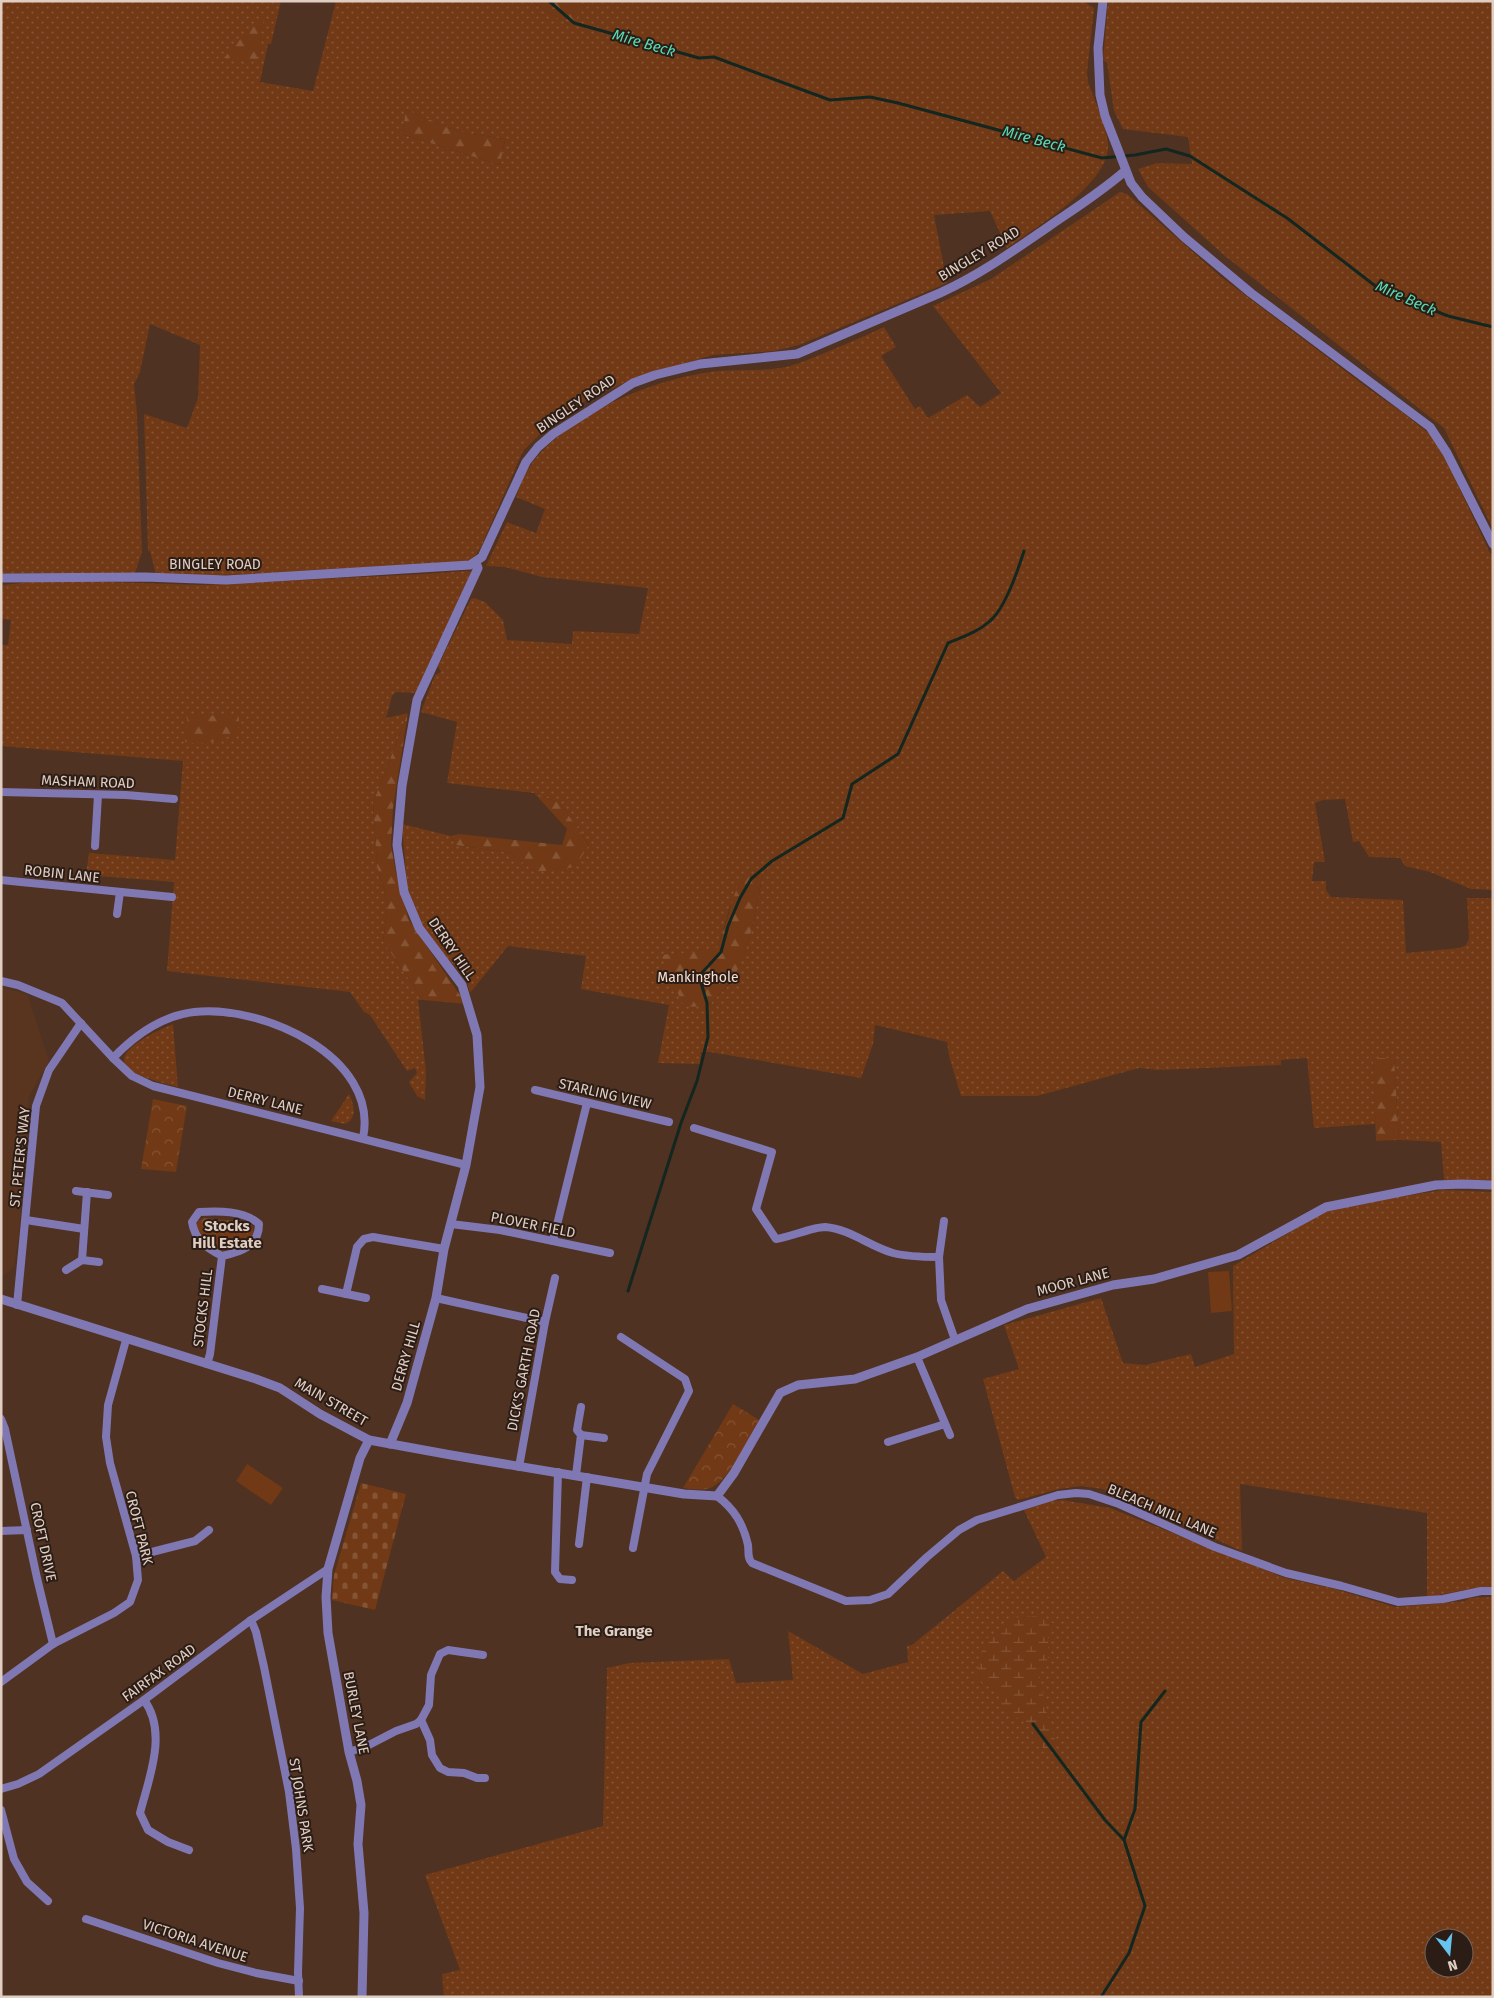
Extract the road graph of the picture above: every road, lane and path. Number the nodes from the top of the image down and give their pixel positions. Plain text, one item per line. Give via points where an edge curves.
1 (1103, 1) edge
2 (1125, 171) junction
3 (1493, 544) edge
4 (476, 563) junction
5 (1, 578) edge
6 (1, 792) edge
7 (98, 794) junction
8 (174, 799) dead end
9 (95, 846) dead end
10 (1, 880) edge
11 (120, 892) junction
12 (172, 897) dead end
13 (118, 914) dead end
14 (1, 981) edge
15 (81, 1023) junction
16 (113, 1058) junction
17 (536, 1090) dead end
18 (587, 1103) junction
19 (670, 1122) dead end
20 (694, 1128) dead end
21 (363, 1138) junction
22 (466, 1166) junction
23 (1493, 1185) edge
24 (76, 1191) dead end
25 (87, 1192) junction
26 (108, 1194) dead end
27 (26, 1220) junction
28 (944, 1221) dead end
29 (451, 1224) junction
30 (84, 1229) junction
31 (553, 1241) junction
32 (444, 1250) junction
33 (610, 1253) dead end
34 (222, 1256) junction
35 (939, 1257) junction
36 (82, 1260) junction
37 (99, 1262) dead end
38 (66, 1270) dead end
39 (555, 1278) dead end
40 (322, 1290) dead end
41 (346, 1294) junction
42 (366, 1298) dead end
43 (436, 1298) junction
44 (1, 1299) edge
45 (17, 1305) junction
46 (545, 1322) junction
47 (621, 1337) dead end
48 (126, 1340) junction
49 (955, 1340) junction
50 (917, 1357) junction
51 (207, 1364) junction
52 (581, 1407) dead end
53 (1, 1419) edge
54 (945, 1424) junction
55 (580, 1435) junction
56 (950, 1435) dead end
57 (604, 1438) dead end
58 (369, 1440) junction
59 (888, 1442) dead end
60 (390, 1444) junction
61 (5, 1445) edge
62 (519, 1466) junction
63 (558, 1472) junction
64 (576, 1475) junction
65 (587, 1477) junction
66 (644, 1487) junction
67 (717, 1496) junction
68 (27, 1530) junction
69 (209, 1530) dead end
70 (1, 1531) edge
71 (579, 1544) dead end
72 (632, 1548) dead end
73 (136, 1556) junction
74 (328, 1569) junction
75 (572, 1580) dead end
76 (1493, 1591) edge
77 (251, 1620) junction
78 (54, 1644) junction
79 (483, 1655) dead end
80 (1, 1682) edge
81 (144, 1700) junction
82 (421, 1720) junction
83 (349, 1752) junction
84 (485, 1778) dead end
85 (1, 1789) edge
86 (1, 1810) edge
87 (189, 1850) dead end
88 (48, 1901) dead end
89 (86, 1919) dead end
90 (299, 1981) junction
91 (299, 1997) edge
92 (362, 1997) edge

1 - 2 street via 1098,48 1100,95
2 - 3 street via 1142,196 1184,237 1251,293 1430,426
2 - 4 street, BINGLEY ROAD via 1015,250 958,285 931,297 797,354 700,364 633,383 538,447 526,462 482,557
4 - 5 street, BINGLEY ROAD via 226,580 146,576
4 - 22 street, DERRY HILL via 478,568 417,700 402,786 397,845 404,892 420,928 462,985 477,1035 480,1087
6 - 7 street, MASHAM ROAD
7 - 8 street, MASHAM ROAD
7 - 9 street
10 - 11 street, ROBIN LANE
11 - 12 street, ROBIN LANE
11 - 13 street
14 - 15 street, DERRY LANE via 18,984 62,1002
15 - 16 street, DERRY LANE
15 - 27 street, ST. PETER'S WAY via 49,1070 36,1106
16 - 21 street, DERRY LANE via 132,1076 153,1086
16 - 21 street via 140,1033 175,1016 212,1011 262,1021 313,1043 329,1054 343,1070 353,1083 363,1108 366,1125
17 - 18 street, STARLING VIEW
18 - 19 street, STARLING VIEW
18 - 31 street
20 - 35 street via 772,1152 756,1210 776,1239 822,1227 841,1230 892,1253
21 - 22 street, DERRY LANE
22 - 29 street, DERRY HILL
23 - 49 street, MOOR LANE via 1436,1186 1326,1207 1238,1256 1027,1309
24 - 25 street
25 - 26 street
25 - 30 street
27 - 30 street
27 - 45 street, ST. PETER'S WAY
28 - 35 street
29 - 31 street, PLOVER FIELD
29 - 32 street, DERRY HILL
30 - 36 street
31 - 33 street, PLOVER FIELD
32 - 41 street via 373,1237 364,1239 357,1246
32 - 43 street, DERRY HILL
34 - 34 street, STOCKS HILL via 239,1252 254,1241 258,1224 251,1217 216,1211 199,1212 192,1222 194,1232 209,1250
34 - 51 street, STOCKS HILL
35 - 49 street via 940,1300
36 - 37 street
36 - 38 street
39 - 46 street, DICK'S GARTH ROAD
40 - 41 street
41 - 42 street
43 - 46 street
43 - 60 street, DERRY HILL via 407,1402
44 - 45 street, MAIN STREET
45 - 48 street, MAIN STREET
46 - 62 street, DICK'S GARTH ROAD
47 - 66 street via 685,1379 690,1391 647,1474
48 - 51 street, MAIN STREET
48 - 73 street, CROFT PARK via 108,1405 106,1425 110,1462
49 - 50 street, MOOR LANE
50 - 54 street
50 - 67 street, MOOR LANE via 855,1379 798,1385 780,1393 734,1473
51 - 58 street, MAIN STREET via 280,1388
52 - 55 street via 577,1430
53 - 61 street, CROFT DRIVE
54 - 56 street
54 - 59 street
55 - 57 street
55 - 64 street
58 - 60 street, MAIN STREET
58 - 74 street, BURLEY LANE via 360,1458
60 - 62 street, MAIN STREET
61 - 68 street, CROFT DRIVE
62 - 63 street, MAIN STREET
63 - 64 street, MAIN STREET
63 - 75 street via 554,1572 560,1579
64 - 65 street, MAIN STREET
65 - 66 street, MAIN STREET
65 - 71 street
66 - 67 street, MAIN STREET
66 - 72 street
67 - 76 street, BLEACH MILL LANE via 739,1519 752,1563 846,1601 870,1600 888,1594 959,1530 977,1520 1058,1495 1076,1493 1119,1504 1215,1547 1277,1570 1398,1602
68 - 70 street
68 - 78 street, CROFT DRIVE
69 - 73 street via 195,1541
73 - 78 street, CROFT PARK via 138,1580 130,1602
74 - 77 street, FAIRFAX ROAD
74 - 83 street, BURLEY LANE via 328,1633
77 - 81 street, FAIRFAX ROAD
77 - 90 street, ST JOHNS PARK via 264,1667 289,1792 300,1908
78 - 80 street, CROFT PARK
79 - 82 street via 448,1650 440,1654 431,1676 429,1705
81 - 85 street, FAIRFAX ROAD via 39,1774
81 - 87 street via 150,1708 155,1745 153,1766 140,1813 148,1830
82 - 83 street
82 - 84 street via 430,1740 432,1755 440,1768
83 - 92 street, BURLEY LANE via 361,1805 358,1844 364,1913
86 - 88 street via 14,1859 27,1882
89 - 90 street, VICTORIA AVENUE via 218,1963
90 - 91 street, ST JOHNS PARK

